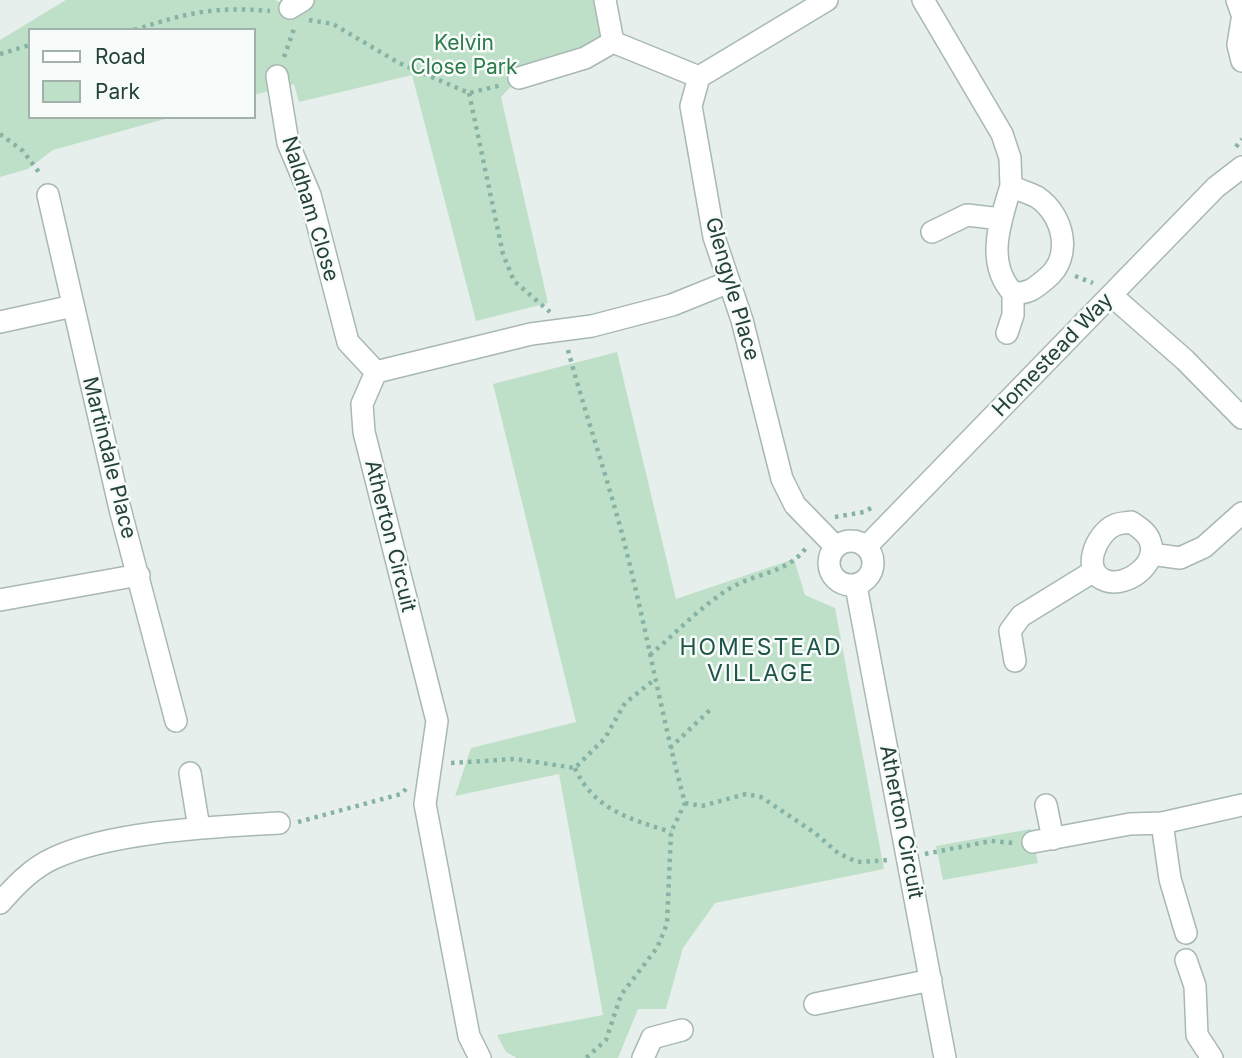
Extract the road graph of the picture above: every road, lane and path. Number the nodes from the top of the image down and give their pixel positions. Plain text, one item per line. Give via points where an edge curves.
1 (605, 0) edge
2 (827, 0) edge
3 (923, 0) edge
4 (1237, 0) edge
5 (290, 7) edge
6 (1242, 14) edge
7 (1242, 20) edge
8 (140, 28) edge
9 (613, 42) junction
10 (28, 46) edge
11 (0, 54) edge
12 (1242, 61) edge
13 (277, 76) joint
14 (519, 78) joint
15 (699, 78) junction
16 (469, 93) junction
17 (0, 135) edge
18 (1242, 139) edge
19 (1234, 161) edge
20 (1011, 186) junction
21 (48, 195) joint
22 (1001, 219) junction
23 (932, 232) dead end
24 (1101, 275) dead end
25 (729, 282) junction
26 (1013, 293) junction
27 (1085, 293) dead end
28 (1111, 295) junction
29 (73, 306) junction
30 (0, 322) edge
31 (563, 330) junction
32 (1007, 333) dead end
33 (376, 372) junction
34 (1242, 418) edge
35 (876, 506) dead end
36 (1242, 513) edge
37 (818, 529) junction
38 (835, 546) junction
39 (867, 546) junction
40 (1151, 554) junction
41 (1094, 571) junction
42 (139, 575) junction
43 (856, 586) junction
44 (0, 600) edge
45 (650, 655) junction
46 (1015, 661) dead end
47 (654, 680) junction
48 (712, 708) dead end
49 (176, 721) dead end
50 (670, 748) junction
51 (430, 766) junction
52 (575, 768) junction
53 (190, 773) dead end
54 (685, 803) junction
55 (1046, 805) dead end
56 (1242, 805) edge
57 (279, 823) joint
58 (1162, 823) junction
59 (199, 828) junction
60 (671, 832) junction
61 (1043, 840) junction
62 (908, 858) junction
63 (0, 903) edge
64 (1186, 933) dead end
65 (1186, 960) dead end
66 (931, 981) junction
67 (815, 1004) dead end
68 (682, 1030) dead end
69 (474, 1057) edge
70 (586, 1058) edge
71 (643, 1058) edge
72 (945, 1058) edge
73 (1212, 1058) edge

1 - 9 street
2 - 15 street
3 - 20 street via 1002,134 1010,158
4 - 6 street
5 - 8 path via 195,10
7 - 12 street via 1238,45
9 - 14 street via 585,58
9 - 15 street
10 - 11 path
13 - 16 path via 298,19 333,24 399,63
13 - 33 street, Naldham Close via 288,143 310,195 348,342
14 - 16 path
15 - 25 street, Glengyle Place via 691,106 714,237
16 - 31 path via 503,254 514,281 554,315
17 - 21 path via 23,151 41,174
18 - 19 path
19 - 28 street, Homestead Way via 1216,187
20 - 22 street
20 - 26 street via 1038,198 1058,222 1064,244 1057,270 1027,294
21 - 29 street, Martindale Place
22 - 23 street via 967,215
22 - 26 street via 996,245 1001,280
24 - 27 path
25 - 31 street via 672,305
25 - 37 street, Glengyle Place via 743,320 782,479 795,505
26 - 32 street
28 - 34 street
28 - 39 street, Homestead Way
29 - 30 street
29 - 42 street, Martindale Place
31 - 33 street
31 - 45 path via 622,535
33 - 51 street, Atherton Circuit via 362,404 364,432 437,721
35 - 37 path via 838,514
36 - 40 street via 1204,547 1180,558
37 - 38 street, Glengyle Place
37 - 45 path via 786,568 728,589
38 - 39 street via 850,540
38 - 43 street via 829,556 830,572 840,583
39 - 43 street via 874,559 871,575
40 - 41 street via 1135,577 1119,583 1103,580
40 - 41 street via 1151,541 1143,530 1131,522 1114,525 1097,542 1092,554
41 - 46 street via 1021,616 1010,631
42 - 44 street
42 - 49 street, Martindale Place
43 - 62 street, Atherton Circuit
45 - 47 path
47 - 50 path
47 - 52 path via 625,703 605,738
48 - 50 path
50 - 54 path
51 - 52 path via 515,760
51 - 57 path via 401,794 306,822
51 - 69 street, Atherton Circuit via 425,804
52 - 60 path via 594,797 628,818
53 - 59 street
54 - 60 path
54 - 62 path via 710,804 746,794 761,797 838,853 858,862
55 - 61 street
56 - 58 street
57 - 59 street
58 - 61 street via 1130,824
58 - 64 street via 1170,879
59 - 63 street via 93,845 53,858 23,877
60 - 70 path via 667,924 657,948 621,995 606,1040
61 - 62 path via 991,841
62 - 66 street, Atherton Circuit
65 - 73 street via 1195,986 1197,1035
66 - 67 street
66 - 72 street, Atherton Circuit
68 - 71 street via 652,1038

